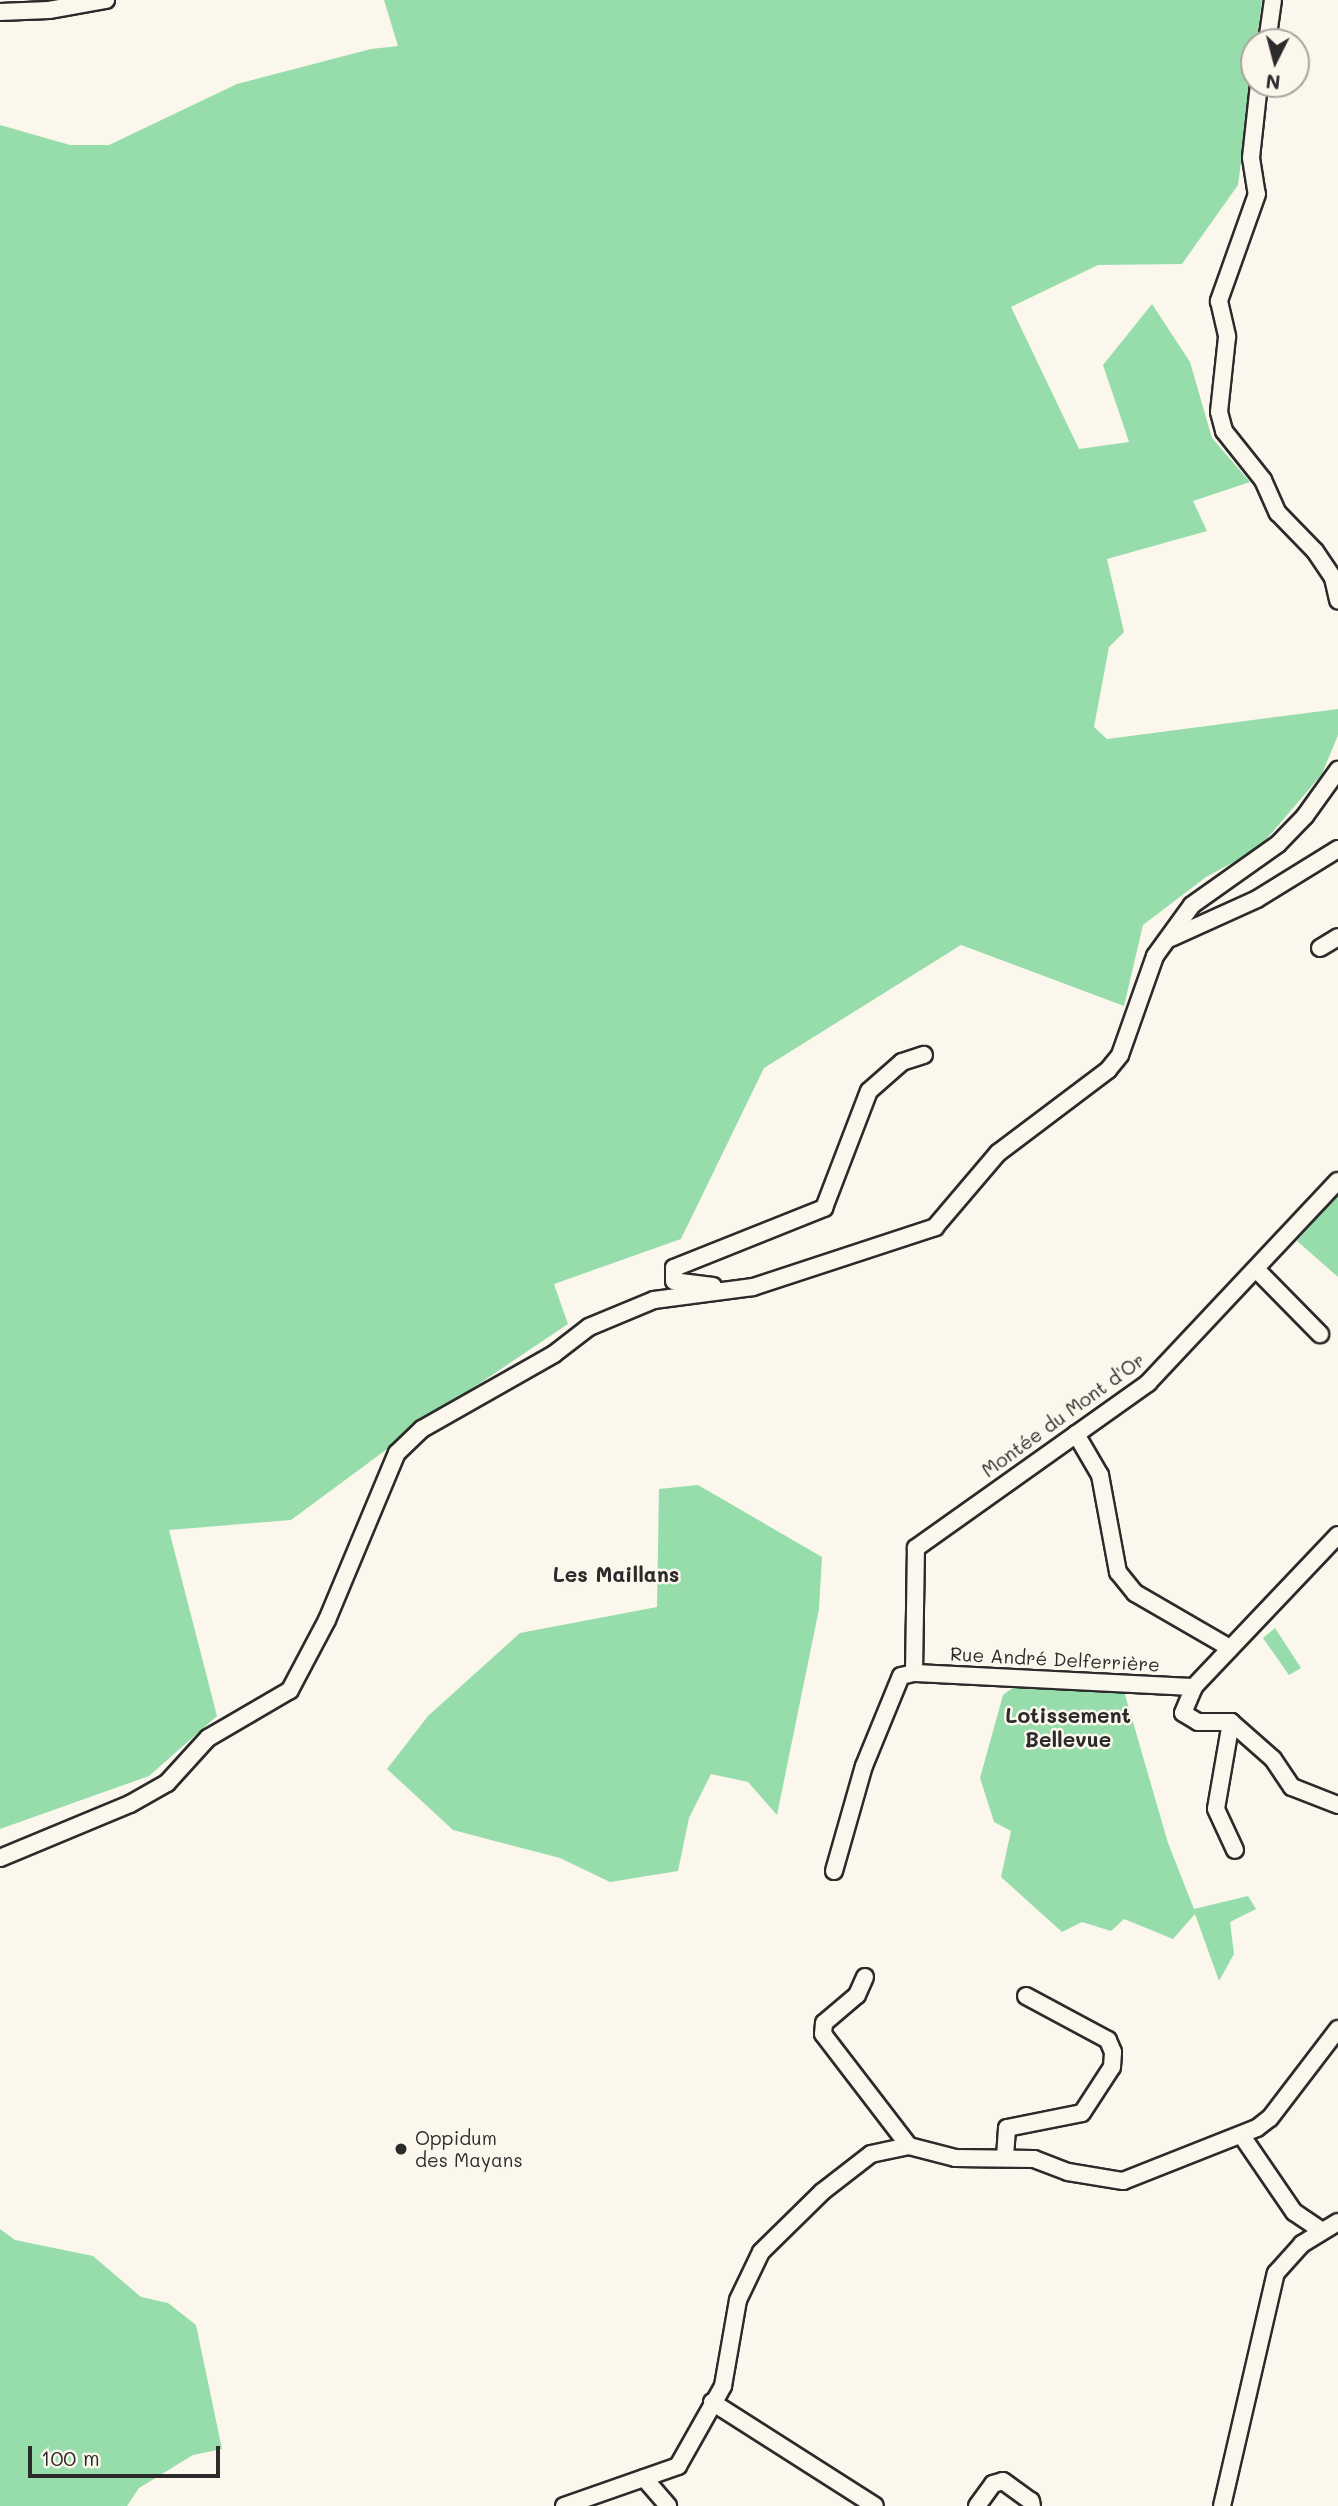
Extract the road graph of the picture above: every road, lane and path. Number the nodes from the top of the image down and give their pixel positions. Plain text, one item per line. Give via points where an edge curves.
1 (106, 0) edge
2 (1273, 0) edge
3 (0, 12) edge
4 (1269, 28) edge
5 (1257, 98) edge
6 (1338, 600) edge
7 (1338, 769) edge
8 (1338, 849) edge
9 (1338, 937) edge
10 (1166, 941) junction
11 (1320, 948) dead end
12 (924, 1055) dead end
13 (1338, 1181) edge
14 (1257, 1270) junction
15 (770, 1281) junction
16 (1320, 1334) dead end
17 (1076, 1433) junction
18 (1338, 1535) edge
19 (1230, 1648) junction
20 (914, 1672) junction
21 (1194, 1686) junction
22 (1231, 1721) junction
23 (1338, 1805) edge
24 (1235, 1850) dead end
25 (0, 1858) edge
26 (834, 1871) dead end
27 (865, 1977) dead end
28 (1026, 1996) dead end
29 (1338, 2029) edge
30 (1242, 2136) junction
31 (909, 2146) junction
32 (1005, 2157) junction
33 (1338, 2222) edge
34 (1321, 2230) junction
35 (712, 2402) junction
36 (644, 2478) junction
37 (564, 2506) edge
38 (667, 2506) edge
39 (875, 2506) edge
40 (977, 2506) edge
41 (1031, 2506) edge
42 (1222, 2506) edge

1 - 3 street via 49,10
2 - 4 street
5 - 6 street via 1251,158 1256,194 1219,301 1227,337 1219,412 1224,431 1263,480 1278,513 1315,551 1333,578
7 - 10 street via 1306,816 1278,844 1192,905
8 - 10 street via 1257,899
9 - 11 street
10 - 15 street via 1135,1003 1120,1055 1108,1070 999,1153 935,1227
12 - 15 street via 902,1062 869,1091 824,1208 674,1268 674,1281 711,1286
13 - 14 street, Montée du Mont d'Or
14 - 16 street
14 - 17 street, Montée du Mont d'Or via 1148,1383
15 - 25 street via 654,1300 600,1323 422,1429 397,1453 327,1620 290,1690 208,1738 167,1783 130,1804
17 - 19 street via 1100,1475 1118,1572 1135,1593
17 - 20 street, Montée du Mont d'Or via 916,1548
18 - 19 street
19 - 21 street
20 - 21 street, Rue André Delferrière
20 - 26 street via 901,1676 896,1684 864,1766
21 - 22 street via 1183,1708 1188,1719
22 - 23 street via 1273,1759 1292,1787
22 - 24 street via 1216,1809
27 - 31 street via 857,1995 824,2023 822,2034
28 - 32 street via 1108,2040 1112,2067 1082,2113 1007,2128
29 - 30 street via 1270,2118
30 - 32 street via 1123,2181 1107,2182 1034,2159
30 - 34 street via 1294,2212
31 - 32 street via 955,2158
31 - 35 street via 871,2154 822,2192 761,2252 738,2300 729,2370
33 - 34 street
34 - 42 street via 1276,2273
35 - 36 street via 678,2466
35 - 39 street
36 - 37 street
36 - 38 street
40 - 41 street via 993,2484 1003,2481 1031,2501

